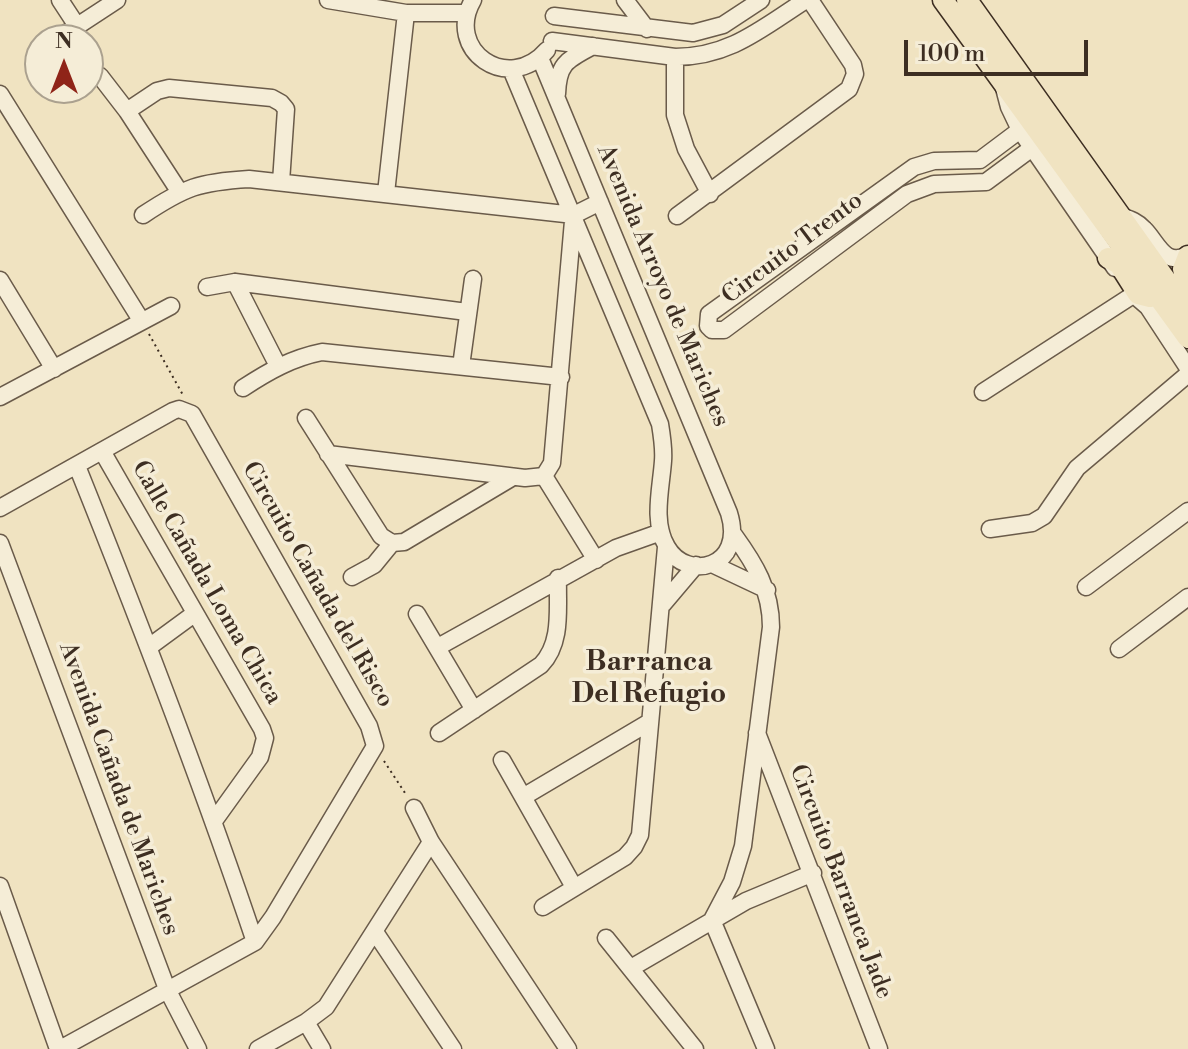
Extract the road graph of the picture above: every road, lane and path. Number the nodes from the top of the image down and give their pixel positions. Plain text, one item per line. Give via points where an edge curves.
1 (60, 0) edge
2 (117, 0) edge
3 (328, 0) edge
4 (547, 0) edge
5 (625, 0) edge
6 (761, 0) edge
7 (808, 0) edge
8 (943, 0) edge
9 (967, 0) edge
10 (470, 7) edge
11 (406, 13) junction
12 (554, 16) junction
13 (76, 24) edge
14 (80, 24) edge
15 (647, 29) junction
16 (552, 41) junction
17 (593, 46) junction
18 (675, 57) junction
19 (540, 58) junction
20 (511, 69) junction
21 (104, 81) edge
22 (1004, 83) junction
23 (0, 94) edge
24 (557, 96) junction
25 (127, 111) junction
26 (1020, 130) junction
27 (1032, 148) junction
28 (950, 161) junction
29 (896, 179) junction
30 (281, 182) junction
31 (951, 184) junction
32 (179, 191) junction
33 (386, 193) junction
34 (710, 194) junction
35 (907, 194) junction
36 (600, 202) junction
37 (143, 215) dead end
38 (574, 215) junction
39 (677, 216) dead end
40 (1121, 216) junction
41 (797, 252) junction
42 (1188, 255) edge
43 (1108, 258) junction
44 (807, 267) junction
45 (473, 279) dead end
46 (0, 280) edge
47 (235, 282) junction
48 (1173, 286) edge
49 (207, 287) dead end
50 (1133, 295) junction
51 (171, 306) dead end
52 (1188, 311) edge
53 (467, 312) junction
54 (141, 320) junction
55 (1188, 338) edge
56 (278, 366) junction
57 (461, 366) junction
58 (1188, 368) edge
59 (54, 369) junction
60 (1188, 374) edge
61 (561, 377) junction
62 (243, 388) dead end
63 (983, 392) dead end
64 (0, 397) edge
65 (192, 414) junction
66 (306, 418) dead end
67 (102, 451) junction
68 (328, 454) junction
69 (77, 466) junction
70 (544, 476) junction
71 (513, 477) junction
72 (0, 508) edge
73 (1188, 511) edge
74 (990, 529) dead end
75 (734, 535) junction
76 (663, 539) junction
77 (0, 543) edge
78 (392, 543) junction
79 (596, 560) junction
80 (705, 565) junction
81 (352, 577) dead end
82 (558, 578) junction
83 (1086, 587) dead end
84 (767, 590) junction
85 (1188, 597) edge
86 (663, 604) junction
87 (194, 614) junction
88 (417, 614) dead end
89 (149, 647) junction
90 (438, 647) junction
91 (1119, 649) dead end
92 (474, 710) junction
93 (648, 723) junction
94 (756, 732) junction
95 (439, 733) dead end
96 (375, 746) junction
97 (502, 760) dead end
98 (523, 797) junction
99 (414, 808) joint
100 (214, 821) junction
101 (431, 842) junction
102 (813, 873) junction
103 (732, 882) junction
104 (0, 886) edge
105 (574, 887) junction
106 (746, 901) junction
107 (543, 907) dead end
108 (712, 920) junction
109 (375, 932) junction
110 (606, 938) dead end
111 (255, 942) junction
112 (631, 968) junction
113 (167, 989) junction
114 (306, 1022) junction
115 (59, 1049) edge
116 (198, 1049) edge
117 (258, 1049) edge
118 (322, 1049) edge
119 (453, 1049) edge
120 (568, 1049) edge
121 (695, 1049) edge
122 (766, 1049) edge
123 (879, 1049) edge

1 - 13 street
2 - 14 street
3 - 11 street
4 - 12 street
5 - 15 street
6 - 15 street via 709,31
7 - 18 street via 729,48
7 - 34 street via 853,65 854,82
8 - 22 main road
9 - 40 main road
10 - 11 street
10 - 20 street via 465,27 475,52 485,62
11 - 33 street
12 - 15 street
12 - 16 street
16 - 17 street
16 - 19 street
17 - 18 street
17 - 24 street via 562,65
18 - 34 street via 677,124
19 - 20 street
19 - 24 street, Avenida Arroyo de Mariches
20 - 38 street
21 - 25 street
22 - 26 street
22 - 48 main road
23 - 54 street
24 - 36 street, Avenida Arroyo de Mariches
25 - 30 street via 169,88 272,98 286,109
25 - 32 street
26 - 27 street
26 - 28 street, Circuito Trento via 980,160
27 - 31 street, Circuito Trento via 986,182
27 - 43 street
28 - 29 street, Circuito Trento via 922,163
28 - 31 street
29 - 35 street
29 - 41 street, Circuito Trento
30 - 32 street via 225,180
30 - 33 street
31 - 35 street, Circuito Trento
32 - 37 street
33 - 38 street
34 - 39 street
35 - 44 street, Circuito Trento
36 - 38 street
36 - 75 street, Avenida Arroyo de Mariches via 705,450
38 - 61 street
38 - 76 street via 660,424 658,513
40 - 42 street via 1142,226 1165,257
40 - 48 main road
41 - 44 street
41 - 44 street, Circuito Trento via 709,314 708,326 724,330
42 - 48 main road
43 - 48 main road via 1119,264 1144,297
43 - 50 street
45 - 53 street
46 - 59 street
47 - 49 street
47 - 53 street
47 - 56 street
48 - 52 main road
48 - 55 main road
50 - 58 street via 1148,307
50 - 63 street
51 - 54 street
53 - 57 street
54 - 59 street
54 - 65 path
56 - 57 street via 322,352
56 - 62 street
57 - 61 street
59 - 64 street
60 - 74 street via 1077,468 1044,516
61 - 70 street via 552,463
65 - 67 street via 173,411
65 - 96 street, Circuito Cañada del Risco via 369,726
66 - 68 street
67 - 69 street
67 - 87 street, Calle Cañada Loma Chica
68 - 71 street
68 - 78 street via 381,536
69 - 72 street
69 - 89 street
70 - 71 street
70 - 79 street
71 - 78 street via 404,542
73 - 83 street
75 - 80 street via 723,558
75 - 84 street, Avenida Arroyo de Mariches
76 - 79 street via 629,542
76 - 80 street via 673,556
76 - 86 street
77 - 113 street, Avenida Cañada de Mariches
78 - 81 street via 374,565
79 - 82 street
80 - 84 street
80 - 86 street
82 - 90 street
82 - 92 street via 557,637 548,658
84 - 94 street via 771,627
85 - 91 street
86 - 93 street
87 - 89 street
87 - 100 street, Calle Cañada Loma Chica via 265,738 260,757
88 - 90 street
89 - 100 street
90 - 92 street
92 - 95 street
93 - 98 street
93 - 105 street via 640,835 625,857
94 - 102 street, Circuito Barranca Jade
94 - 103 street via 743,846
96 - 99 path
96 - 111 street, Circuito Cañada del Risco
97 - 98 street
98 - 105 street
99 - 101 street
100 - 111 street
101 - 109 street
101 - 120 street
102 - 106 street
102 - 123 street, Circuito Barranca Jade
103 - 106 street
103 - 108 street
104 - 115 street
105 - 107 street
106 - 108 street
108 - 112 street
108 - 122 street
109 - 114 street via 326,1007
109 - 119 street
110 - 112 street
111 - 113 street, Circuito Cañada del Risco
112 - 121 street
113 - 115 street, Circuito Cañada del Risco
113 - 116 street, Avenida Cañada de Mariches
114 - 117 street
114 - 118 street

